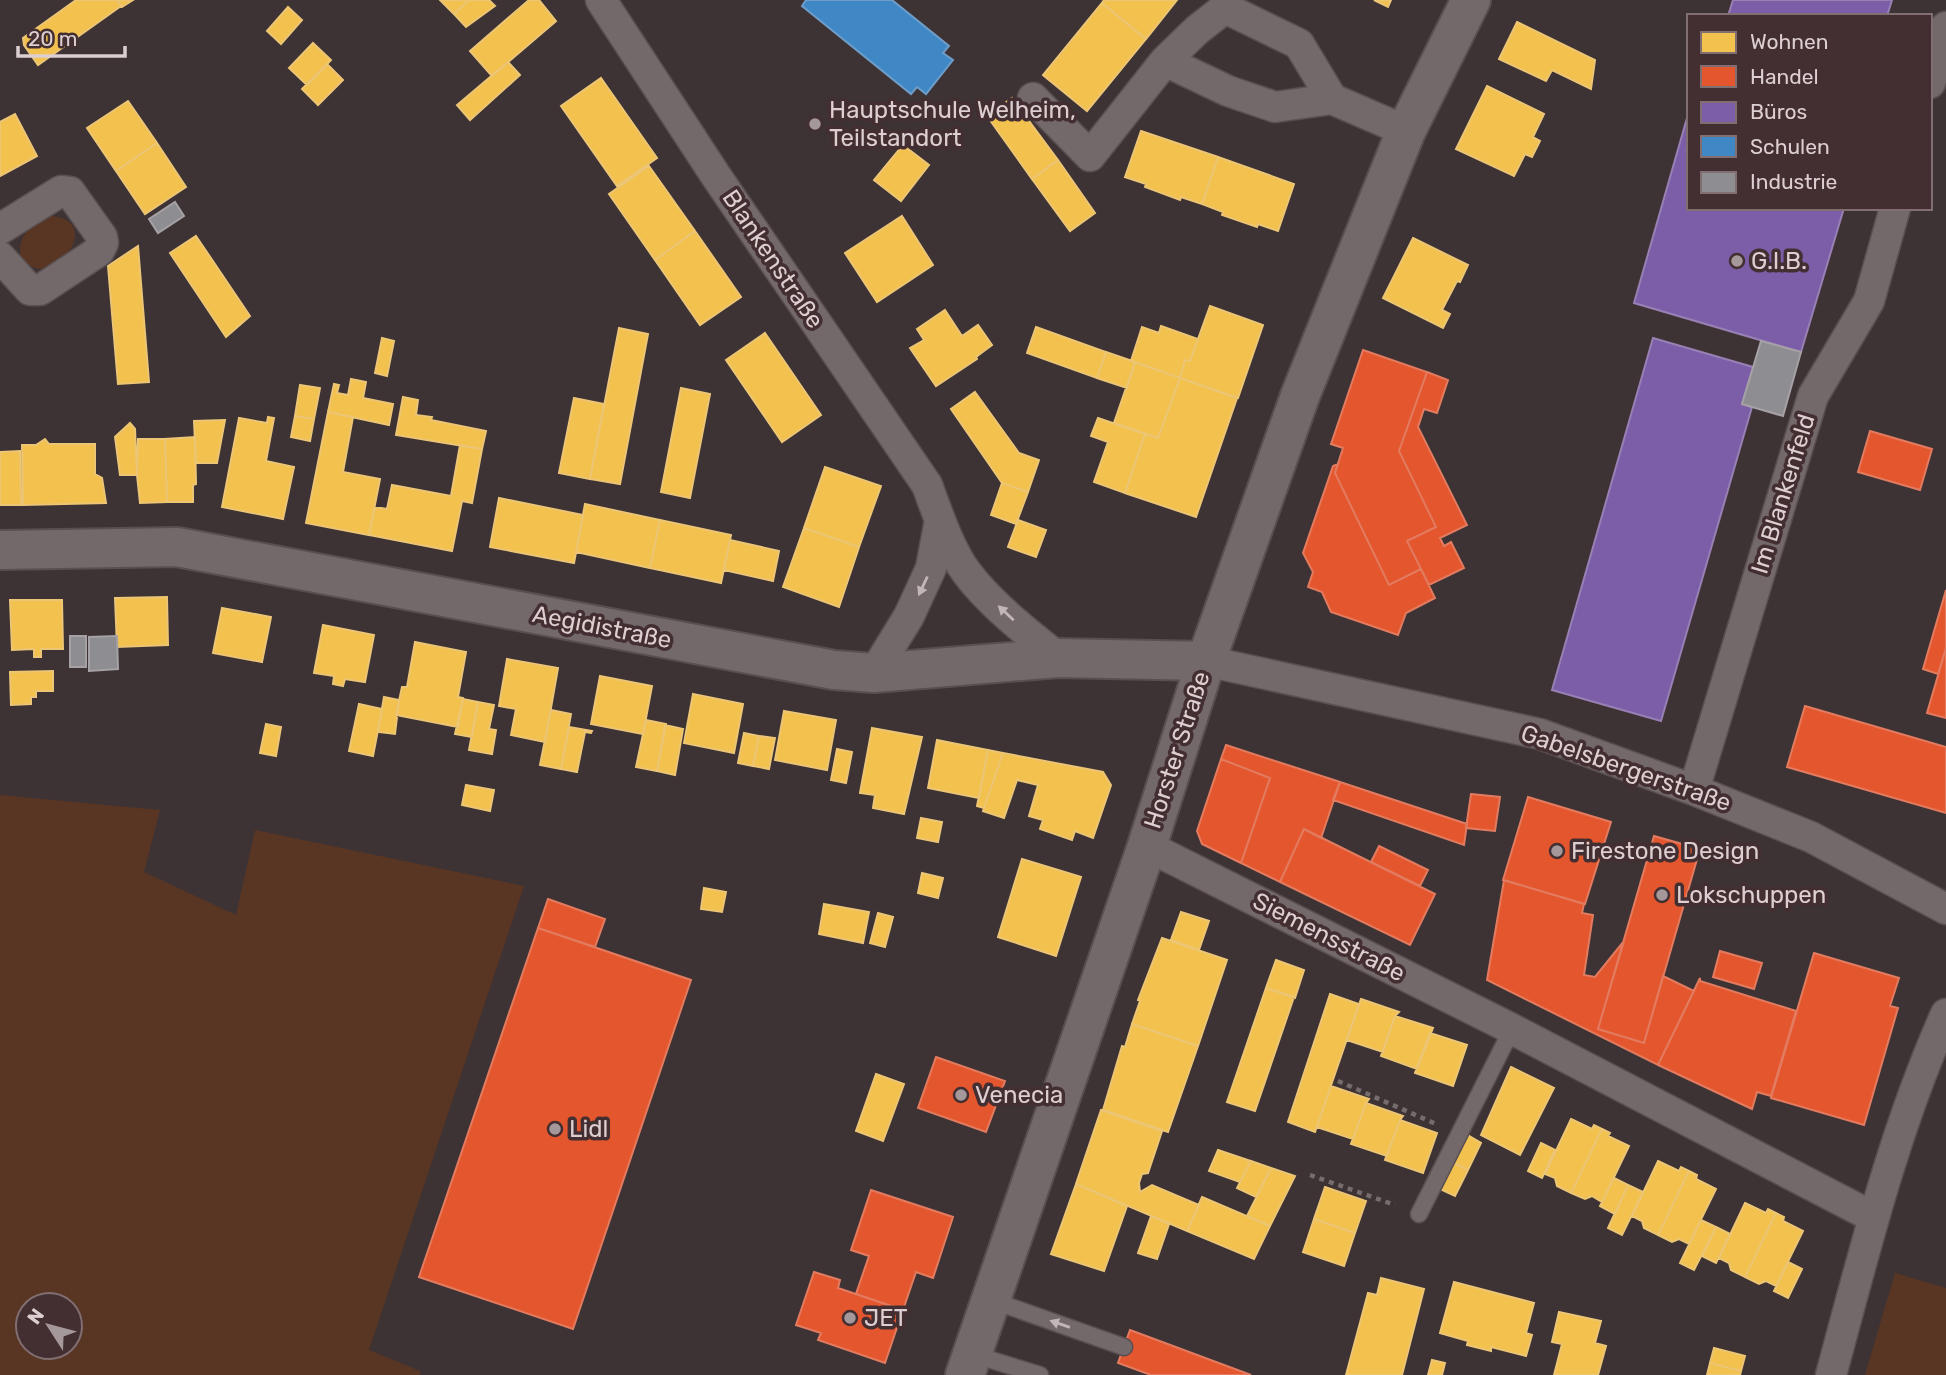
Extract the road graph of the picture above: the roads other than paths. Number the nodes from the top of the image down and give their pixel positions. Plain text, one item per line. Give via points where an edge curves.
1 (601, 0) edge
2 (1471, 0) edge
3 (1946, 27) edge
4 (1165, 61) junction
5 (1932, 76) edge
6 (1033, 98) dead end
7 (1332, 99) junction
8 (1406, 131) junction
9 (1894, 210) edge
10 (0, 229) edge
11 (0, 257) edge
12 (940, 520) junction
13 (0, 550) edge
14 (1058, 658) junction
15 (1206, 660) junction
16 (874, 673) junction
17 (1694, 790) junction
18 (1147, 846) junction
19 (1946, 909) edge
20 (1946, 1014) edge
21 (1512, 1029) junction
22 (1419, 1213) road end
23 (1873, 1217) junction
24 (990, 1299) junction
25 (1124, 1347) dead end
26 (968, 1365) edge
27 (1040, 1375) edge
28 (1832, 1375) edge

1 - 12 street, Blankenstraße via 927,485
2 - 8 main road, Horster Straße
3 - 5 street
4 - 6 street via 1090,156
4 - 7 street via 1275,107
4 - 7 street via 1225,8 1298,44
7 - 8 street
8 - 15 main road, Horster Straße via 1300,396
9 - 17 street, Im Blankenfeld via 1869,301 1813,396
10 - 11 street via 66,191 103,243 99,251 34,291
14 -> 12 street, Blankenstraße via 966,572
12 -> 16 street via 931,568 909,616
13 - 16 main road, Aegidistraße via 177,547 834,670
14 - 15 main road, Aegidistraße
14 - 16 main road, Aegidistraße
15 - 17 street, Gabelsbergerstraße via 1540,734
15 - 18 main road, Horster Straße
17 - 19 street, Gabelsbergerstraße via 1811,836
18 - 21 street, Siemensstraße
18 - 24 main road, Horster Straße
20 - 23 street via 1921,1070
21 - 22 lane
21 - 23 street, Siemensstraße
23 - 28 street
25 -> 24 lane
24 - 26 main road, Horster Straße
26 - 27 lane

